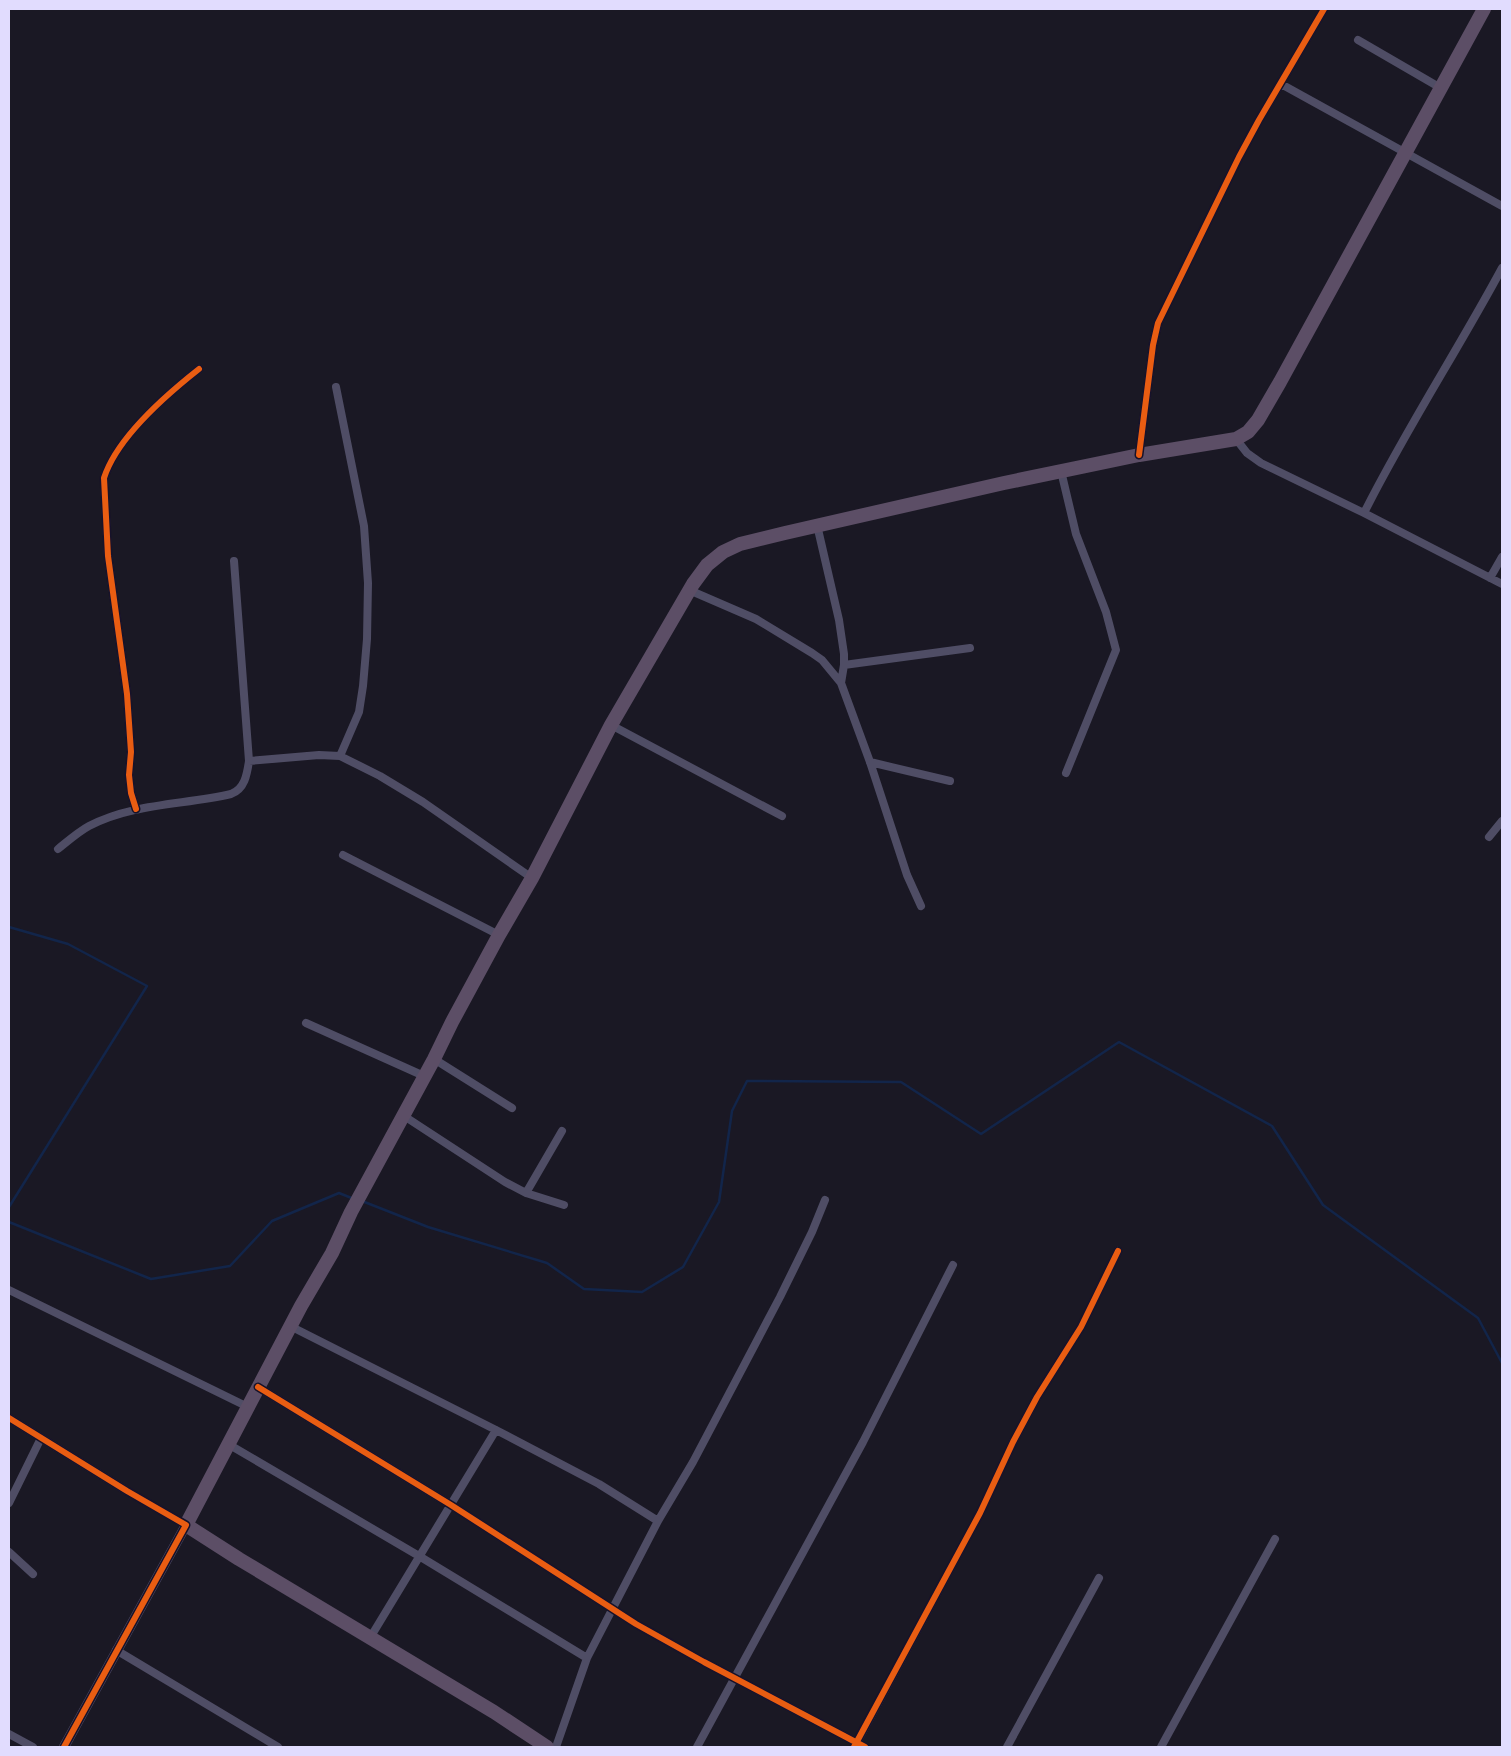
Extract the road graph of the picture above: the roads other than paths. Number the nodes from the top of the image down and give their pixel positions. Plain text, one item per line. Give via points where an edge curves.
1 (1324, 9) edge
2 (1484, 9) edge
3 (1358, 40) dead end
4 (1281, 84) junction
5 (1440, 87) junction
6 (1404, 153) junction
7 (1502, 206) edge
8 (1502, 268) edge
9 (199, 369) dead end
10 (336, 387) dead end
11 (1236, 439) junction
12 (1140, 455) junction
13 (1061, 471) junction
14 (1364, 512) junction
15 (817, 525) junction
16 (1502, 557) edge
17 (234, 562) dead end
18 (1490, 578) junction
19 (1502, 584) edge
20 (689, 590) junction
21 (970, 648) dead end
22 (844, 665) junction
23 (841, 683) junction
24 (611, 725) junction
25 (340, 756) junction
26 (249, 761) junction
27 (870, 762) junction
28 (1066, 773) dead end
29 (950, 781) dead end
30 (136, 809) junction
31 (782, 816) dead end
32 (1502, 822) edge
33 (1489, 837) dead end
34 (58, 849) dead end
35 (343, 855) dead end
36 (532, 878) junction
37 (921, 906) dead end
38 (499, 935) junction
39 (306, 1023) dead end
40 (434, 1059) junction
41 (424, 1076) junction
42 (512, 1108) dead end
43 (404, 1116) junction
44 (562, 1131) dead end
45 (526, 1193) junction
46 (825, 1200) dead end
47 (564, 1206) dead end
48 (1118, 1251) dead end
49 (953, 1265) dead end
50 (9, 1290) edge
51 (290, 1326) junction
52 (258, 1387) junction
53 (248, 1407) junction
54 (9, 1418) edge
55 (496, 1430) junction
56 (41, 1438) junction
57 (228, 1444) junction
58 (9, 1503) edge
59 (451, 1505) junction
60 (658, 1521) junction
61 (186, 1525) junction
62 (1275, 1539) dead end
63 (9, 1552) edge
64 (419, 1556) junction
65 (33, 1574) dead end
66 (1099, 1578) dead end
67 (612, 1609) junction
68 (370, 1638) junction
69 (116, 1650) junction
70 (587, 1658) junction
71 (734, 1678) junction
72 (9, 1734) edge
73 (855, 1745) edge
74 (33, 1747) edge
75 (64, 1747) edge
76 (278, 1747) edge
77 (548, 1747) edge
78 (556, 1747) edge
79 (696, 1747) edge
80 (864, 1747) edge
81 (1007, 1747) edge
82 (1162, 1747) edge

1 - 4 street
2 - 5 highway
3 - 5 street
4 - 6 street
4 - 12 street via 1239,157 1158,322
5 - 6 highway
6 - 7 street
6 - 11 highway via 1276,390 1253,426
8 - 14 street
9 - 30 street via 172,391 120,447 104,478 108,556 127,694 131,752 129,775
10 - 25 street via 364,526 368,583 366,663 359,712
11 - 12 highway
11 - 14 street via 1247,453 1261,462
12 - 13 highway
13 - 15 highway
13 - 28 street via 1076,534 1106,612 1116,650
14 - 18 street
15 - 20 highway via 740,544 723,552 707,566
15 - 22 street via 839,620
16 - 18 street
17 - 26 street
18 - 19 street
20 - 23 street via 756,619 812,653
20 - 24 highway
21 - 22 street
22 - 23 street
23 - 27 street
24 - 31 street
24 - 36 highway
25 - 26 street
25 - 36 street via 422,802
26 - 30 street via 247,776 235,792
27 - 29 street
27 - 37 street via 907,875
30 - 34 street via 90,826
32 - 33 street
35 - 38 street
36 - 38 highway
38 - 40 highway
39 - 41 street
40 - 41 highway
40 - 42 street
41 - 43 highway
43 - 45 street
43 - 51 highway
44 - 45 street
45 - 47 street
46 - 60 street via 780,1297 693,1462
48 - 73 street via 1081,1327 1037,1397 980,1513
49 - 71 street via 863,1442
50 - 53 street
51 - 52 highway
51 - 55 street
52 - 53 highway
52 - 59 street
53 - 57 highway
54 - 56 street
55 - 59 street
55 - 60 street via 599,1484
56 - 58 street
56 - 61 street
57 - 61 highway
57 - 64 street
59 - 64 street
59 - 67 street
60 - 67 street
61 - 68 highway
61 - 69 street
62 - 82 street
63 - 65 street
64 - 68 street
64 - 70 street
66 - 81 street
67 - 70 street
67 - 71 street
68 - 77 highway
69 - 75 street
69 - 76 street
70 - 78 street
71 - 73 street
71 - 79 street
72 - 74 street
73 - 80 street

